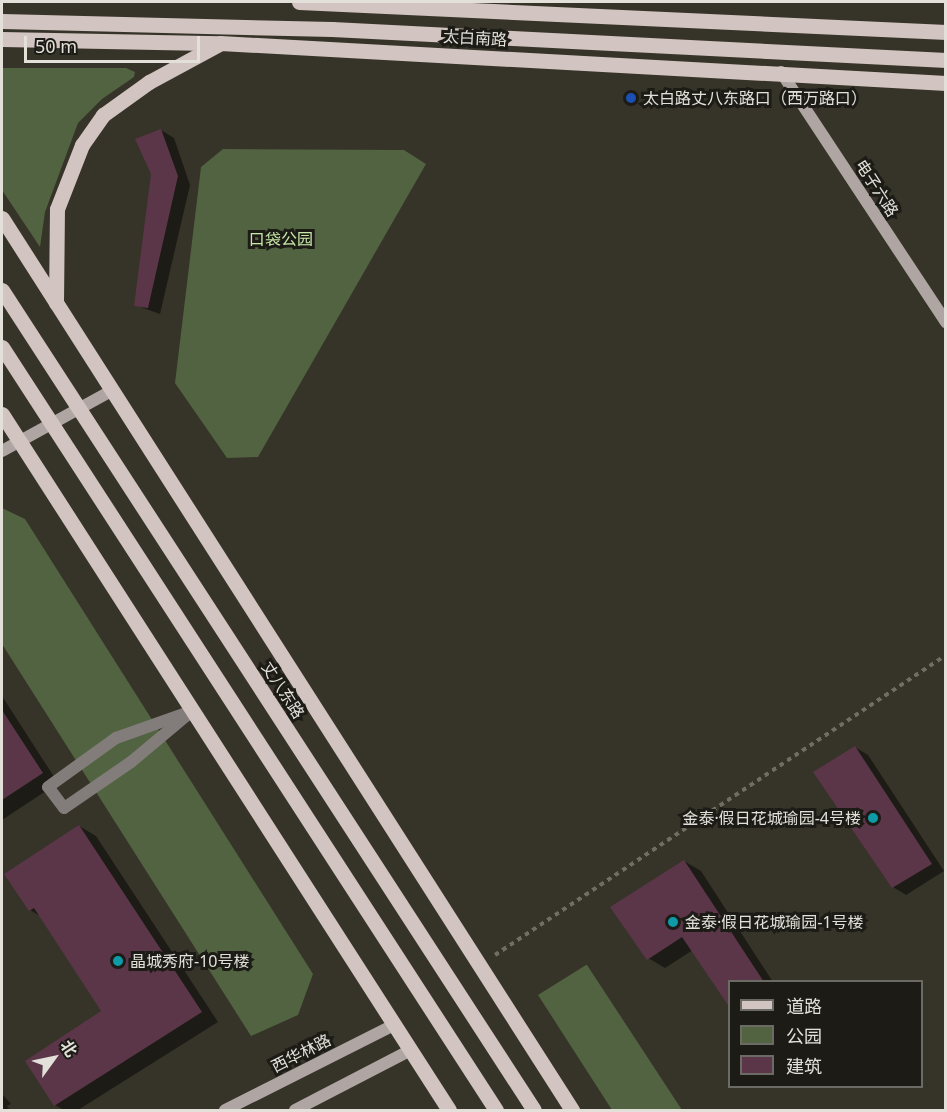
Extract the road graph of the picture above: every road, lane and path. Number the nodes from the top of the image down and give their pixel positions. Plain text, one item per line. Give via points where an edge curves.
1 (299, 2) edge
2 (2, 21) edge
3 (945, 32) edge
4 (2, 39) edge
5 (220, 43) junction
6 (945, 60) edge
7 (781, 72) junction
8 (945, 83) edge
9 (2, 218) edge
10 (2, 290) edge
11 (56, 303) junction
12 (945, 322) edge
13 (2, 347) edge
14 (111, 392) junction
15 (2, 414) edge
16 (20, 442) junction
17 (2, 451) edge
18 (945, 655) edge
19 (192, 711) junction
20 (479, 966) junction
21 (392, 1026) junction
22 (409, 1051) junction
23 (225, 1110) edge
24 (295, 1110) edge
25 (449, 1110) edge
26 (496, 1110) edge
27 (534, 1110) edge
28 (572, 1110) edge

1 - 3 main road, 太白南路
2 - 6 main road, 太白南路 via 332,29
4 - 5 main road, 太白南路
5 - 7 main road, 太白南路
5 - 11 main road via 149,82 103,116 82,145 57,209
7 - 8 main road, 太白南路
7 - 12 street, 电子六路
9 - 11 main road
10 - 27 main road, 丈八东路, bridge
11 - 14 main road
13 - 26 main road, bridge
14 - 16 street
14 - 20 main road
15 - 16 main road
16 - 17 street
16 - 19 main road
18 - 20 path
19 - 19 street via 116,738 48,787 64,808 131,762
19 - 21 main road
20 - 28 main road
21 - 22 main road
21 - 23 street, 西华林路
22 - 24 street
22 - 25 main road

